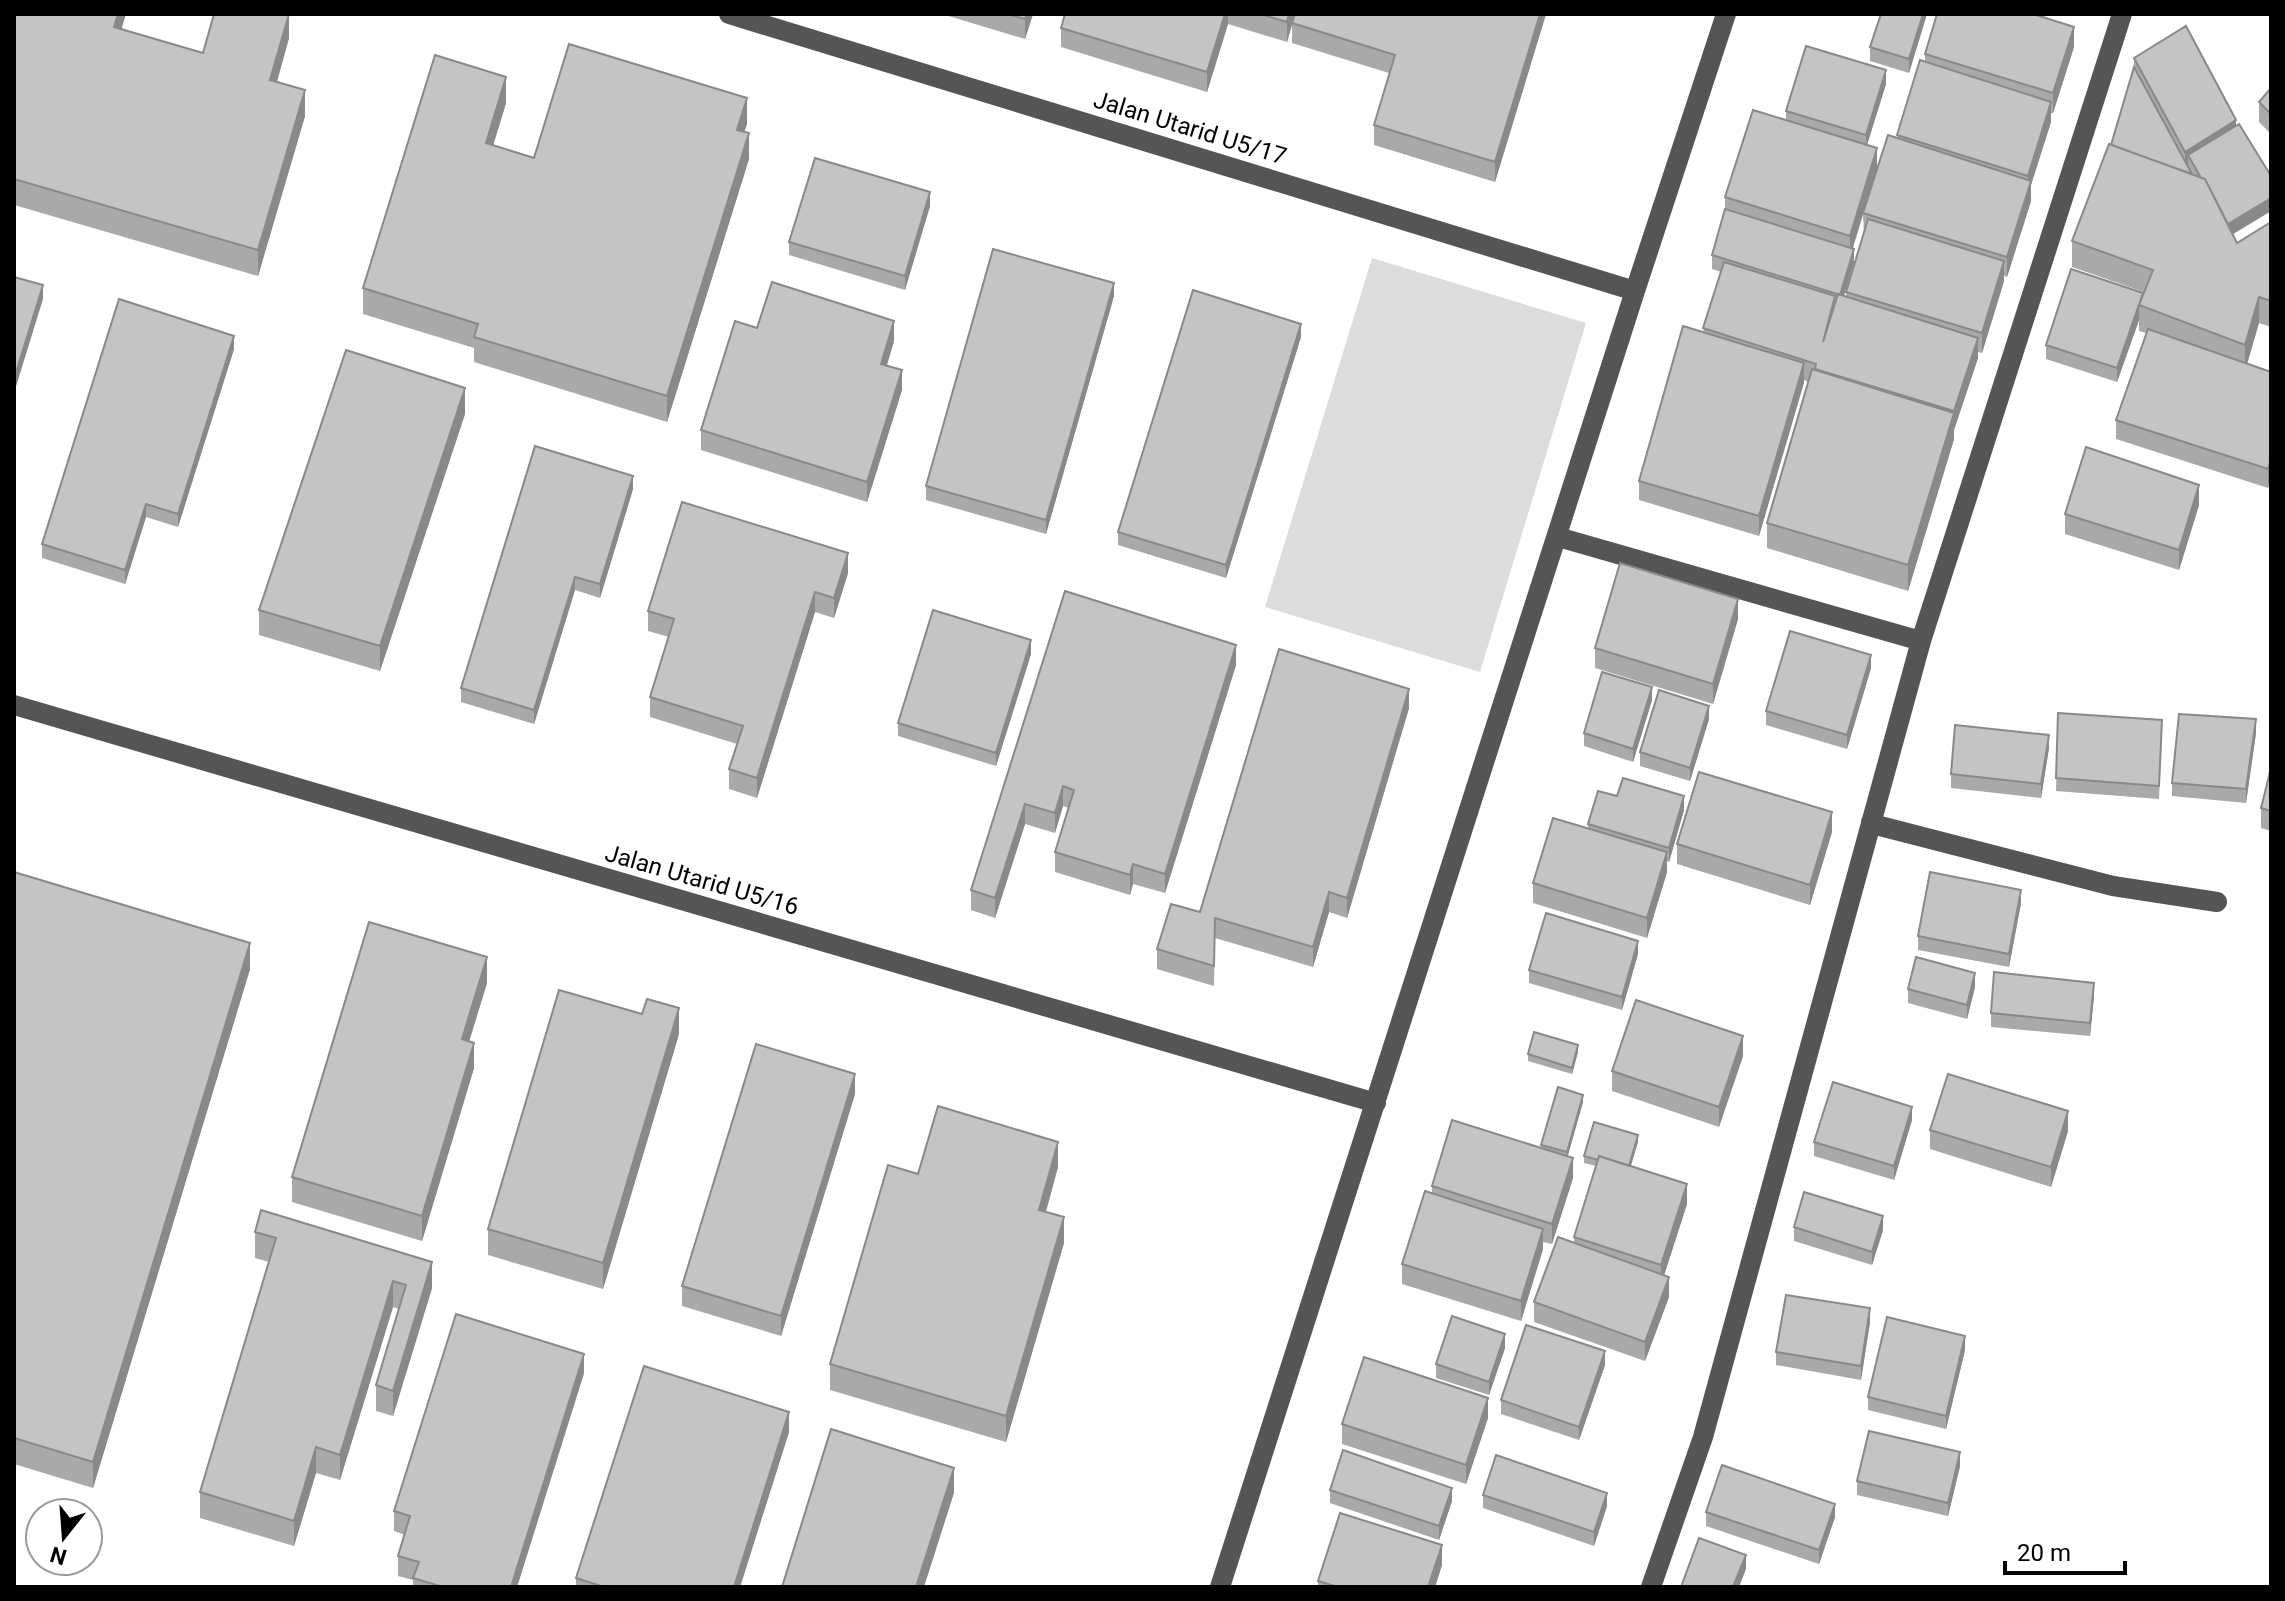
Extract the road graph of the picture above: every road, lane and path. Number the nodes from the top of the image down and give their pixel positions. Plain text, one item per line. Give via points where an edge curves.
1 (729, 14) edge
2 (1726, 14) edge
3 (2122, 14) edge
4 (1635, 291) junction
5 (1558, 537) junction
6 (1921, 641) junction
7 (14, 705) edge
8 (1871, 822) junction
9 (2217, 902) dead end
10 (1376, 1103) junction
11 (1220, 1587) edge
12 (1651, 1587) edge

1 - 4 street, Jalan Utarid U5/17
2 - 4 street
3 - 6 street
4 - 5 street
5 - 6 street
5 - 10 street
6 - 8 street
7 - 10 street, Jalan Utarid U5/16
8 - 9 street via 2113,886
8 - 12 street via 1703,1437
10 - 11 street

